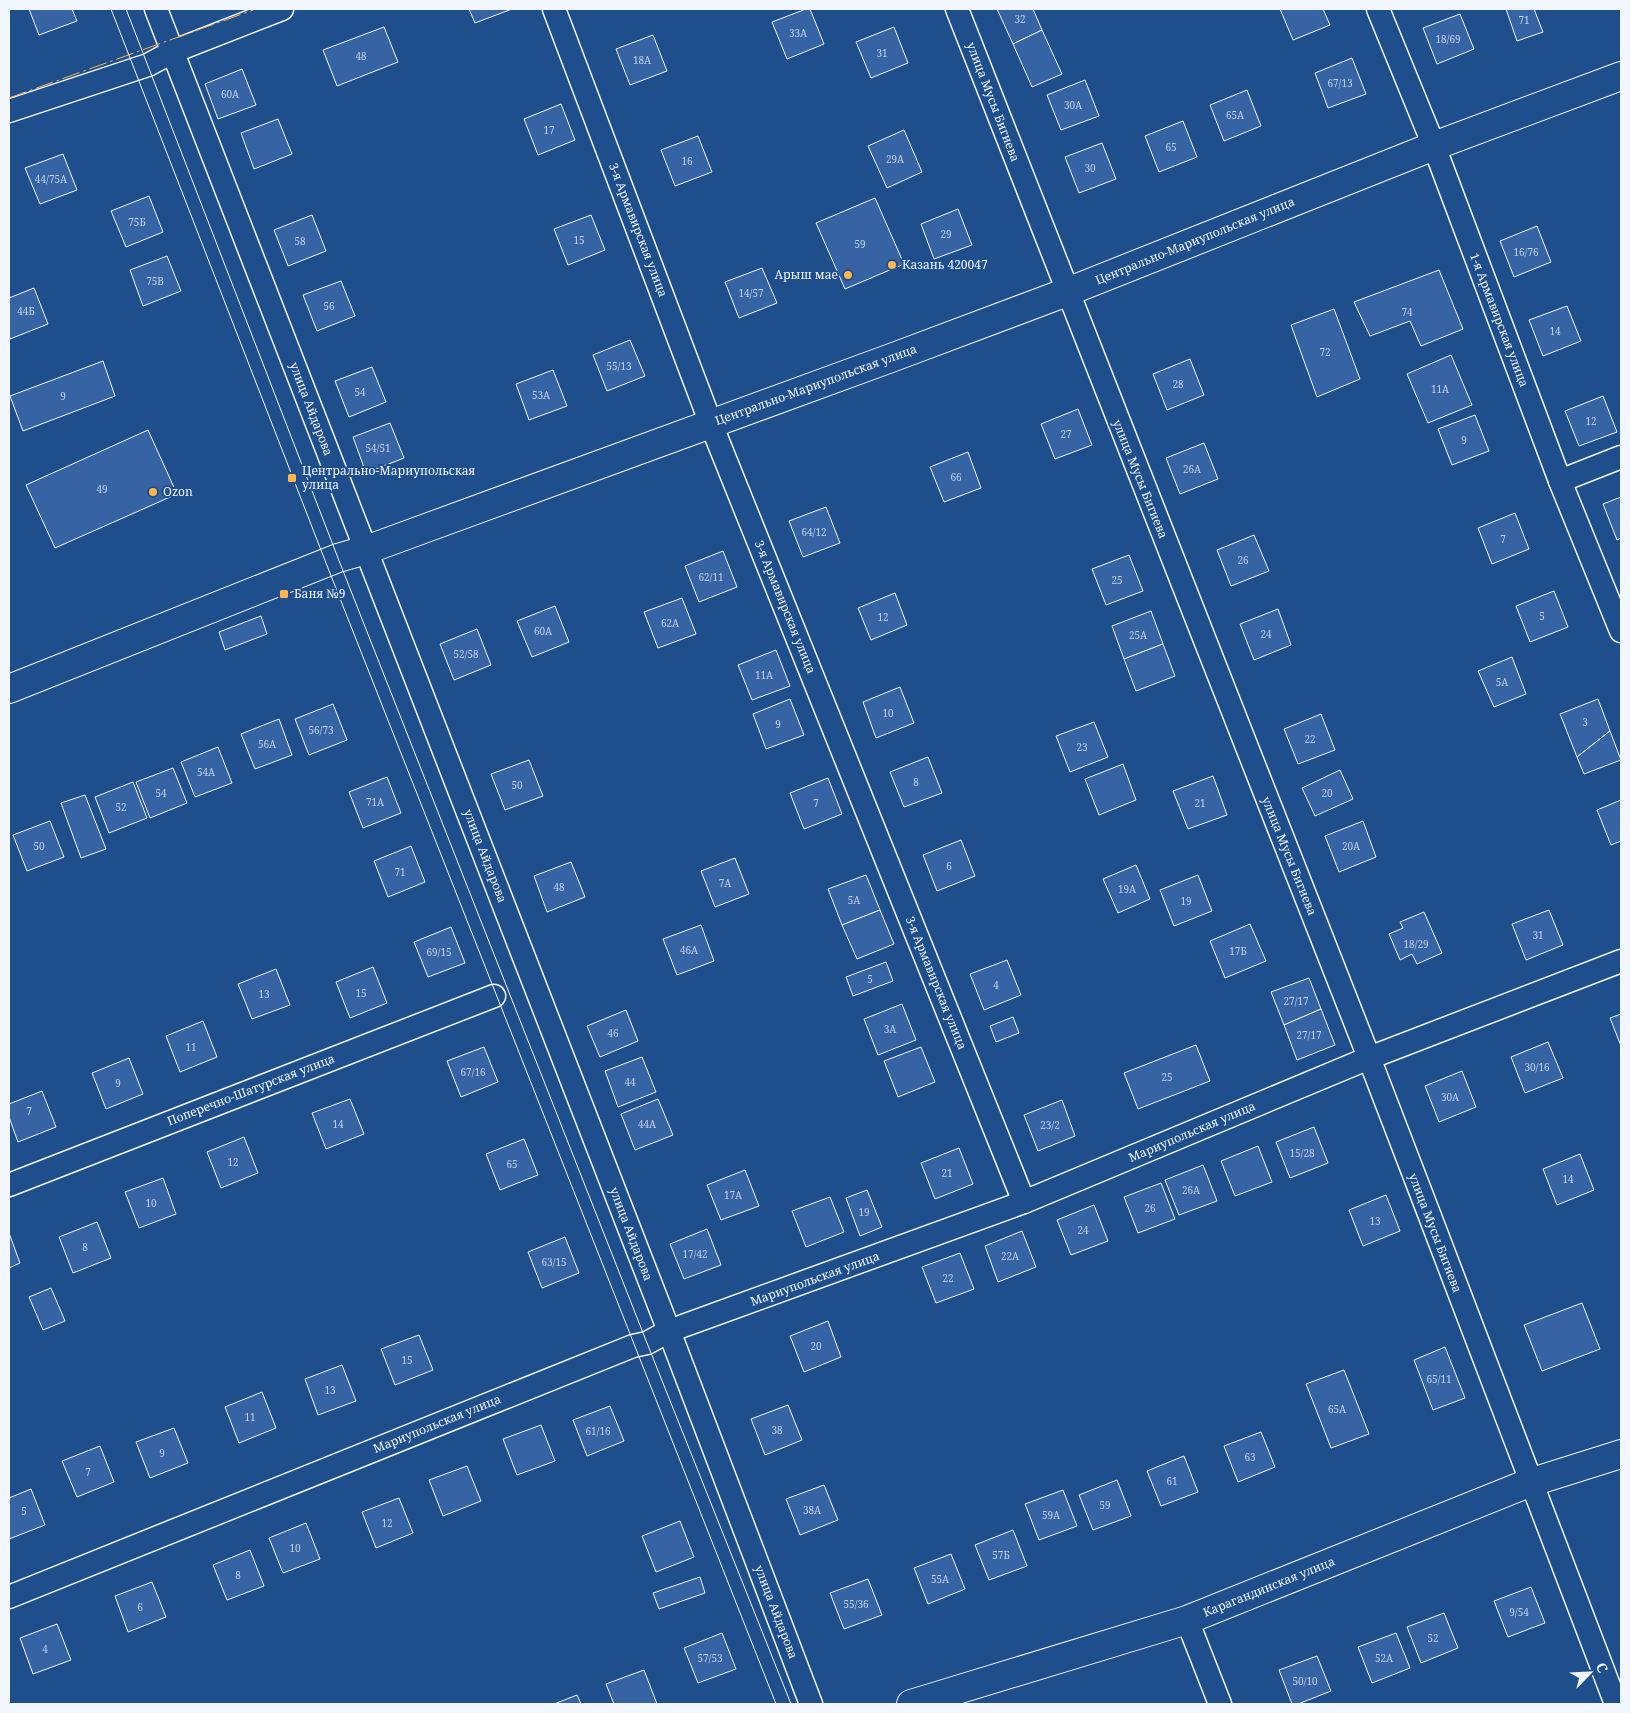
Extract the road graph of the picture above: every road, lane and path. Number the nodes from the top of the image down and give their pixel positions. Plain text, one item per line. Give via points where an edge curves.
1 (156, 9) edge
2 (282, 9) edge
3 (554, 9) edge
4 (957, 9) edge
5 (1378, 9) edge
6 (172, 52) junction
7 (1621, 76) edge
8 (9, 111) edge
9 (1434, 146) junction
10 (1067, 292) junction
11 (711, 424) junction
12 (1621, 457) edge
13 (1560, 480) junction
14 (366, 550) junction
15 (1621, 631) edge
16 (9, 689) edge
17 (1621, 961) edge
18 (494, 996) dead end
19 (1369, 1058) junction
20 (9, 1185) edge
21 (1024, 1202) junction
22 (669, 1331) junction
23 (1621, 1454) edge
24 (1530, 1483) junction
25 (9, 1596) edge
26 (1187, 1620) junction
27 (811, 1704) edge
28 (911, 1704) edge
29 (1220, 1704) edge
30 (1616, 1704) edge

1 - 6 street, улица Айдарова
2 - 6 street
3 - 11 street, 3-я Армавирская улица
4 - 10 street, улица Мусы Бигиева
5 - 9 street, 1-я Армавирская улица
6 - 8 street via 142,68
6 - 14 street, улица Айдарова
7 - 9 street, Центрально-Мариупольская улица
9 - 10 street, Центрально-Мариупольская улица
9 - 13 street, 1-я Армавирская улица
10 - 11 street, Центрально-Мариупольская улица
10 - 19 street, улица Мусы Бигиева
11 - 14 street, Центрально-Мариупольская улица
11 - 21 street, 3-я Армавирская улица
12 - 13 street
13 - 15 street, 1-я Армавирская улица
14 - 16 street, Центрально-Мариупольская улица via 338,558
14 - 22 street, улица Айдарова
17 - 19 street, Мариупольская улица
18 - 20 street, Поперечно-Шатурская улица
19 - 21 street, Мариупольская улица
19 - 24 street, улица Мусы Бигиева
21 - 22 street, Мариупольская улица
22 - 25 street, Мариупольская улица via 647,1343
22 - 27 street, улица Айдарова
23 - 24 street, Карагандинская улица
24 - 26 street, Карагандинская улица
24 - 30 street, улица Мусы Бигиева
26 - 28 street, Карагандинская улица
26 - 29 street

